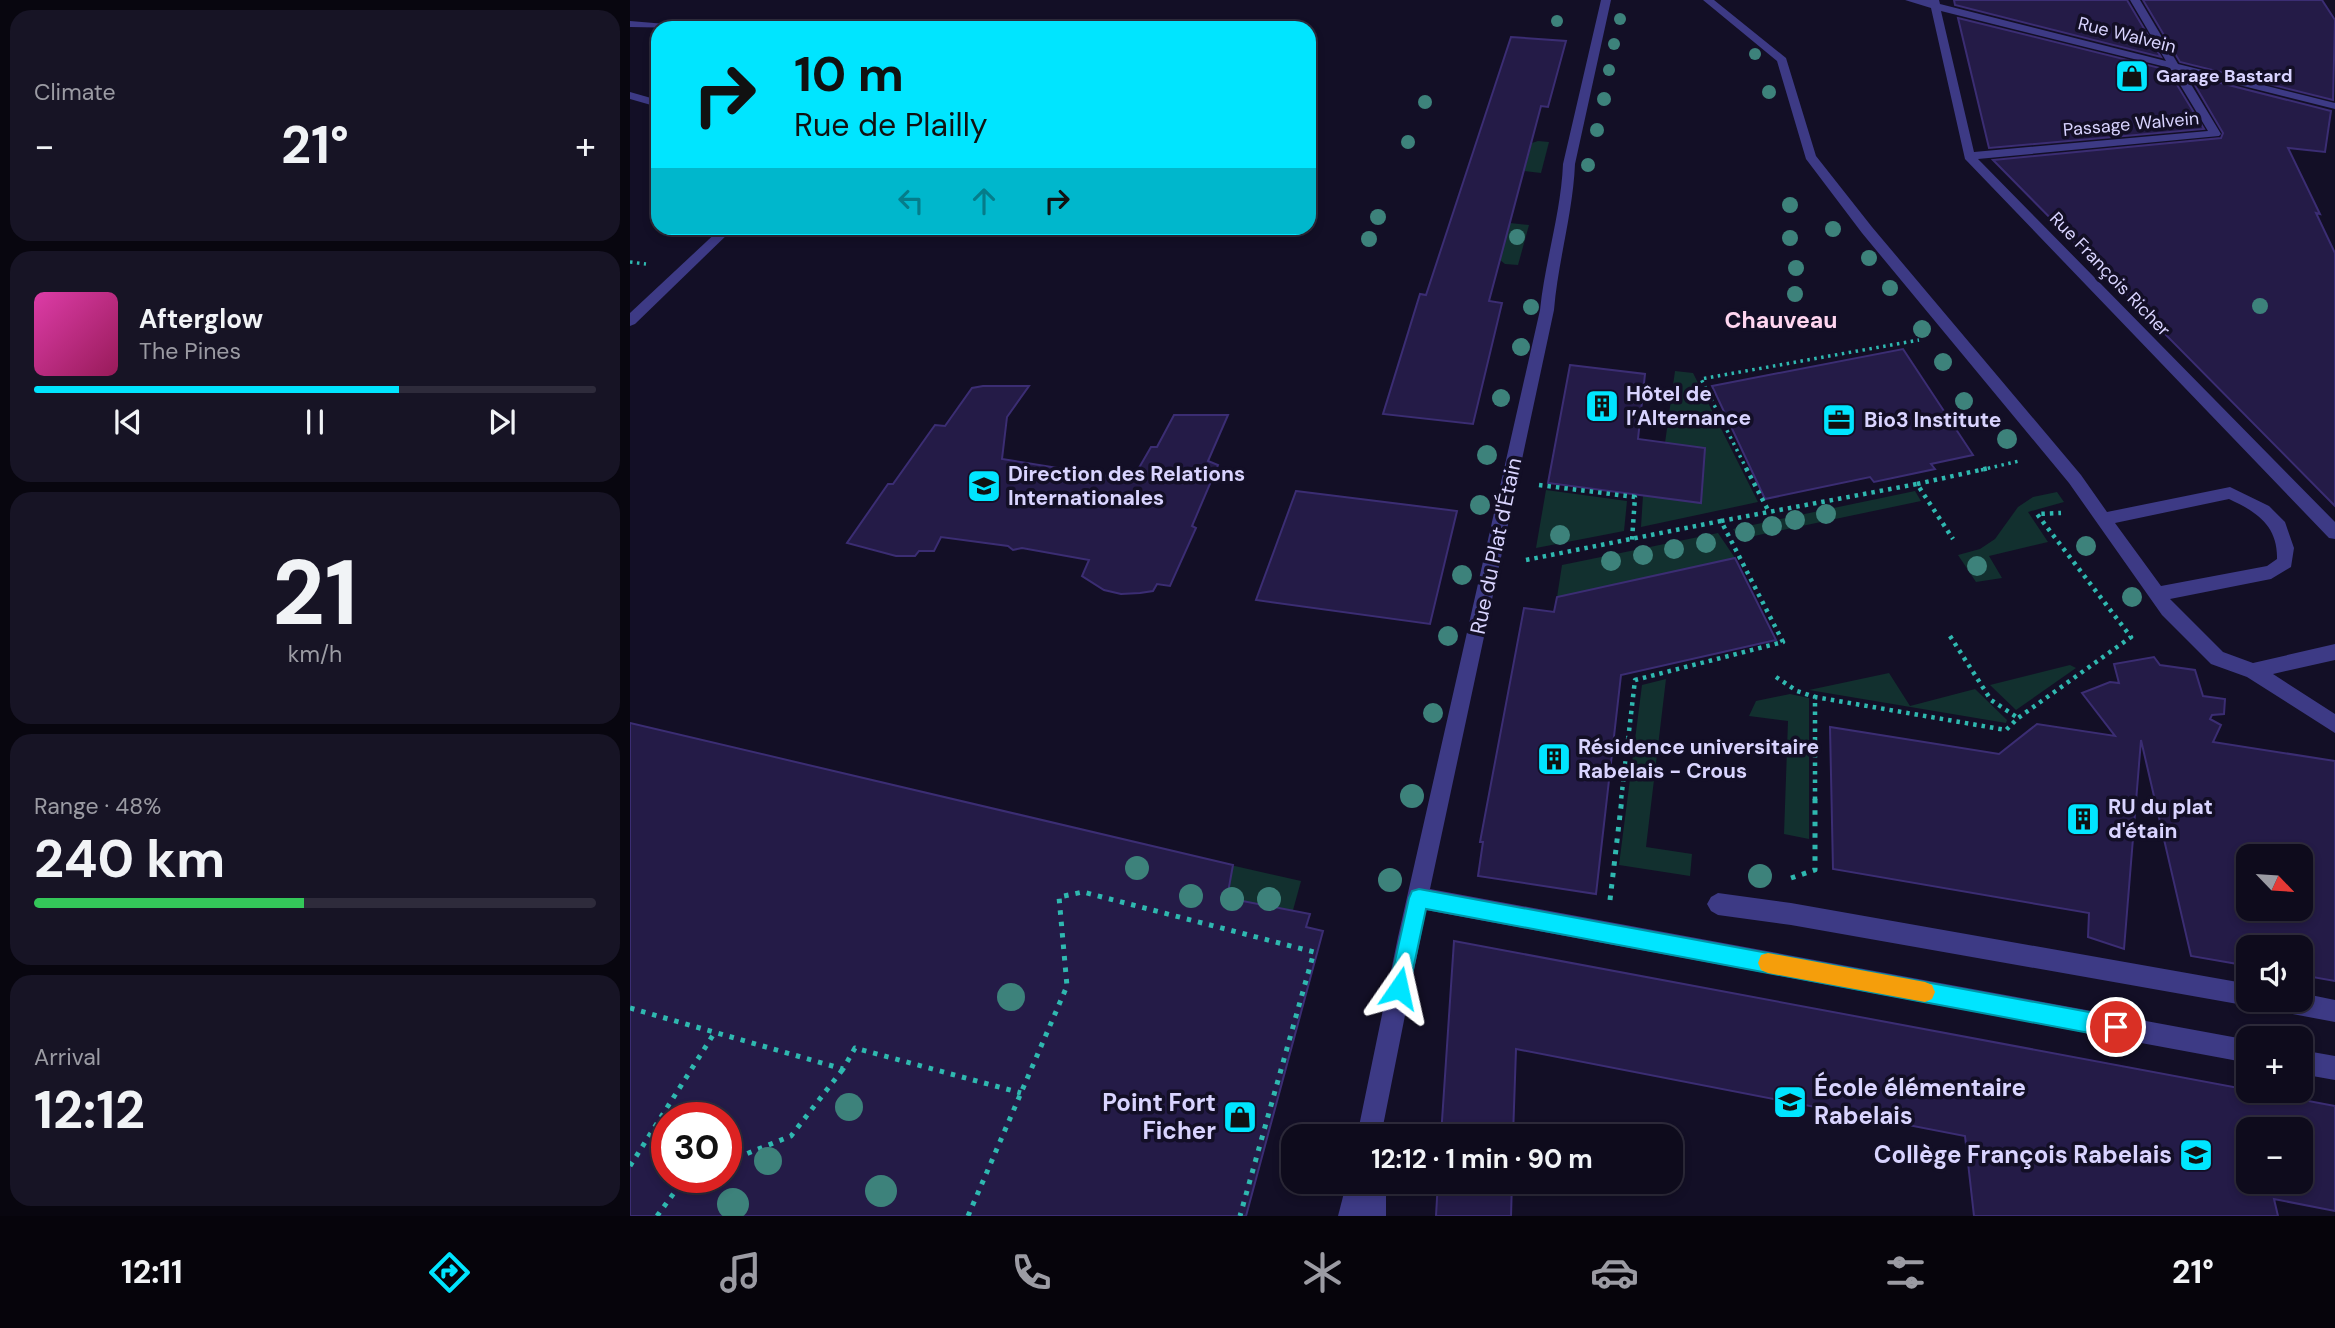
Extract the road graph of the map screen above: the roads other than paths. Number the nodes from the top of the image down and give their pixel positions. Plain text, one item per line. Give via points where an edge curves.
1 (1606, 0) edge
2 (1708, 0) edge
3 (1910, 0) edge
4 (2135, 0) edge
5 (1935, 3) edge
6 (630, 24) edge
7 (651, 26) edge
8 (2173, 65) junction
9 (630, 96) edge
10 (651, 102) edge
11 (2335, 107) edge
12 (1969, 156) junction
13 (721, 235) edge
14 (630, 321) edge
15 (2100, 515) junction
16 (2335, 533) edge
17 (2158, 594) junction
18 (2335, 652) edge
19 (2253, 671) junction
20 (2335, 724) edge
21 (1419, 898) junction
22 (1718, 904) dead end
23 (2236, 993) edge
24 (2313, 1007) edge
25 (2335, 1011) edge
26 (2236, 1050) edge
27 (2313, 1064) edge
28 (2335, 1068) edge
29 (1379, 1090) junction
30 (1372, 1124) edge
31 (1378, 1124) edge
32 (1356, 1194) edge
33 (1374, 1194) edge
34 (1351, 1216) edge
35 (1373, 1216) edge

1 - 21 street, Rue du Plat d'Étain via 1569,164 1547,310
2 - 15 street via 1782,60 1810,156
3 - 5 street, Rue Walvein
4 - 8 street
5 - 8 street, Rue Walvein
5 - 12 street
6 - 7 street
8 - 11 street, Rue Walvein
8 - 12 street, Passage Walvein via 2215,134
9 - 10 street
12 - 16 street, Rue François Richer
13 - 14 street
15 - 17 street
15 - 17 street via 2230,493 2275,519 2287,543 2285,562 2271,572
17 - 19 street via 2217,658
18 - 19 street
19 - 20 street
21 - 26 street
21 - 29 street, Rue du Plat d'Étain
22 - 23 street
24 - 25 street
27 - 28 street
29 - 30 street
29 - 31 street
32 - 34 street
33 - 35 street

